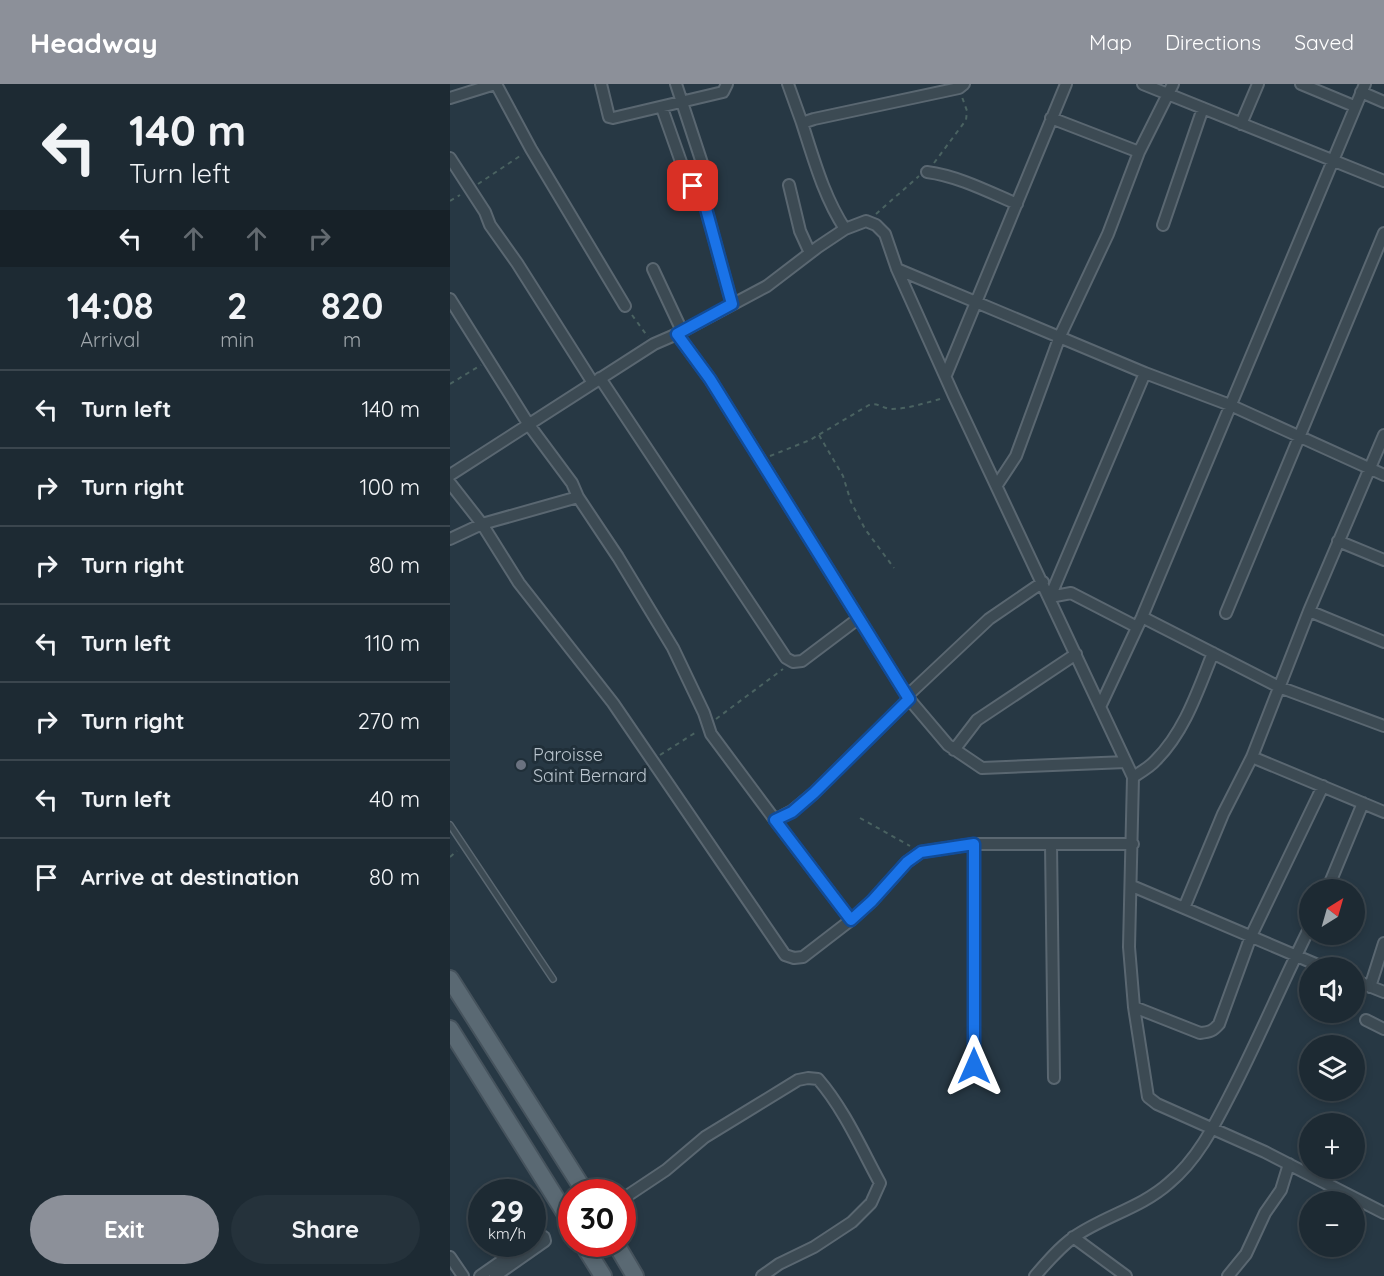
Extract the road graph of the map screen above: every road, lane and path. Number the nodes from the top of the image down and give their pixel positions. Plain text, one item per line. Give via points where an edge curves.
1 (495, 84) edge
2 (601, 84) edge
3 (676, 84) edge
4 (727, 84) edge
5 (788, 84) edge
6 (1066, 84) edge
7 (1143, 84) edge
8 (1173, 84) edge
9 (1258, 84) edge
10 (1301, 84) edge
11 (962, 86) edge
12 (1363, 88) edge
13 (1168, 95) junction
14 (450, 98) edge
15 (1384, 102) edge
16 (682, 103) junction
17 (1354, 106) junction
18 (662, 108) junction
19 (1203, 108) junction
20 (1051, 118) junction
21 (802, 123) junction
22 (1241, 123) junction
23 (531, 149) junction
24 (1139, 152) junction
25 (450, 158) edge
26 (1333, 160) junction
27 (927, 172) junction
28 (1384, 181) edge
29 (789, 185) dead end
30 (470, 189) junction
31 (705, 195) junction
32 (450, 201) edge
33 (1017, 204) junction
34 (866, 221) junction
35 (1163, 225) dead end
36 (845, 229) junction
37 (1384, 233) edge
38 (810, 253) junction
39 (653, 269) dead end
40 (897, 269) junction
41 (450, 299) edge
42 (977, 301) junction
43 (732, 304) junction
44 (625, 306) joint
45 (680, 332) junction
46 (1059, 336) junction
47 (654, 344) junction
48 (488, 360) junction
49 (1145, 373) junction
50 (946, 375) junction
51 (596, 380) junction
52 (450, 384) edge
53 (954, 396) junction
54 (1230, 405) junction
55 (529, 425) junction
56 (819, 435) junction
57 (1384, 435) edge
58 (1299, 436) junction
59 (759, 460) junction
60 (1369, 468) junction
61 (450, 475) edge
62 (1384, 475) edge
63 (450, 483) edge
64 (997, 485) junction
65 (578, 497) junction
66 (482, 524) junction
67 (450, 539) edge
68 (1338, 541) junction
69 (1384, 560) edge
70 (894, 567) dead end
71 (1043, 582) junction
72 (1050, 597) junction
73 (1309, 611) junction
74 (1226, 613) dead end
75 (859, 618) junction
76 (1140, 622) junction
77 (1384, 642) edge
78 (1213, 653) junction
79 (1076, 654) junction
80 (793, 662) junction
81 (1279, 687) junction
82 (908, 698) junction
83 (1100, 707) junction
84 (707, 726) junction
85 (1384, 726) edge
86 (954, 750) junction
87 (1251, 757) junction
88 (652, 760) junction
89 (1126, 762) junction
90 (1133, 777) junction
91 (1323, 786) junction
92 (1363, 802) junction
93 (1384, 812) edge
94 (860, 818) dead end
95 (775, 820) junction
96 (450, 825) edge
97 (974, 844) junction
98 (1051, 844) junction
99 (1133, 844) junction
100 (921, 852) junction
101 (1332, 879) edge
102 (1131, 886) junction
103 (1184, 908) junction
104 (851, 920) junction
105 (1251, 936) junction
106 (1384, 943) edge
107 (1301, 945) edge
108 (1296, 955) junction
109 (1300, 957) edge
110 (450, 979) edge
111 (553, 979) dead end
112 (1365, 985) edge
113 (1370, 987) junction
114 (1384, 992) edge
115 (1134, 1008) junction
116 (1366, 1020) dead end
117 (450, 1029) edge
118 (1384, 1029) edge
119 (974, 1066) dead end
120 (1054, 1078) dead end
121 (1212, 1130) junction
122 (1289, 1164) junction
123 (577, 1179) edge
124 (636, 1190) edge
125 (558, 1202) edge
126 (1384, 1213) edge
127 (1073, 1238) junction
128 (450, 1257) edge
129 (507, 1257) edge
130 (522, 1257) edge
131 (591, 1257) edge
132 (624, 1257) edge
133 (463, 1276) edge
134 (480, 1276) edge
135 (495, 1276) edge
136 (603, 1276) edge
137 (635, 1276) edge
138 (762, 1276) edge
139 (1035, 1276) edge
140 (1126, 1276) edge
141 (1227, 1276) edge

1 - 14 street
1 - 23 street
2 - 18 street via 609,117
3 - 16 street
4 - 16 street via 723,92
5 - 21 street
6 - 20 street
7 - 13 street
8 - 13 street
9 - 22 street
10 - 17 street
11 - 21 street
11 - 27 path via 966,120
12 - 15 street
12 - 17 street
13 - 19 street
13 - 24 street
16 - 18 street
16 - 31 street via 702,163
17 - 26 street
18 - 31 street via 687,179
19 - 22 street
19 - 35 street
20 - 24 street
20 - 33 street
21 - 36 street via 822,185
22 - 26 street
23 - 30 path
23 - 44 street
24 - 46 street via 1108,234
25 - 30 street
26 - 28 street
26 - 54 street
27 - 33 street
27 - 34 path
29 - 38 street via 800,231
30 - 32 path
30 - 51 street via 490,225
31 - 43 street
33 - 42 street
34 - 36 street
34 - 40 street via 885,234
36 - 38 street
37 - 58 street
38 - 43 street via 767,286
39 - 45 street
40 - 42 street
40 - 50 street
41 - 48 street
42 - 46 street
42 - 50 street
43 - 45 street
44 - 47 path
45 - 47 street
45 - 59 street
46 - 49 street
46 - 64 street via 1016,456
47 - 51 street
48 - 52 path
48 - 55 street
49 - 54 street
49 - 72 street
50 - 53 street
51 - 55 street
51 - 80 street via 786,658
53 - 56 path via 896,409 873,403
53 - 64 street
54 - 58 street
54 - 76 street
55 - 61 street
55 - 65 street
56 - 59 path
56 - 70 path via 843,476 865,529
57 - 60 street
58 - 60 street
58 - 74 street
59 - 75 street
60 - 62 street
60 - 68 street
63 - 66 street
64 - 71 street
65 - 66 street
65 - 84 street via 673,648
66 - 67 street
66 - 88 street via 519,583 613,703
68 - 69 street
68 - 73 street
71 - 72 street
71 - 82 street via 989,619
72 - 76 street via 1071,593
72 - 79 street
73 - 77 street
73 - 81 street
75 - 80 street via 802,661
75 - 82 street
76 - 78 street
76 - 83 street
78 - 81 street
78 - 90 street via 1188,714 1170,744
79 - 83 street
79 - 86 street via 977,720
80 - 84 path
81 - 85 street
81 - 87 street
82 - 86 street
82 - 95 street via 814,793 792,812
83 - 89 street
84 - 88 path
84 - 95 street
86 - 89 street via 981,768
87 - 91 street
87 - 103 street
88 - 104 street via 785,955 803,957
89 - 90 street
90 - 99 street
91 - 92 street
91 - 105 street
92 - 93 street
92 - 101 street
94 - 100 path
95 - 104 street
96 - 111 lane
97 - 98 street
97 - 100 street
97 - 119 street
98 - 99 street
98 - 120 street
99 - 102 street
100 - 104 street
102 - 103 street
102 - 115 street via 1129,947
103 - 105 street
105 - 108 street
105 - 115 street via 1219,1024 1210,1032 1200,1033
106 - 113 street
107 - 108 street
108 - 109 street
108 - 121 street
110 - 123 main road
112 - 113 street
113 - 114 street
115 - 121 street via 1148,1097
116 - 118 street
117 - 125 main road
121 - 122 street
121 - 127 street via 1170,1183 1148,1199
122 - 126 street
122 - 141 street via 1281,1190 1265,1213 1246,1254
124 - 138 street via 705,1137 798,1080 818,1079 880,1183 871,1203 852,1222
127 - 139 street
127 - 140 street
128 - 133 street
129 - 134 street
130 - 135 street
131 - 136 main road
132 - 137 main road

